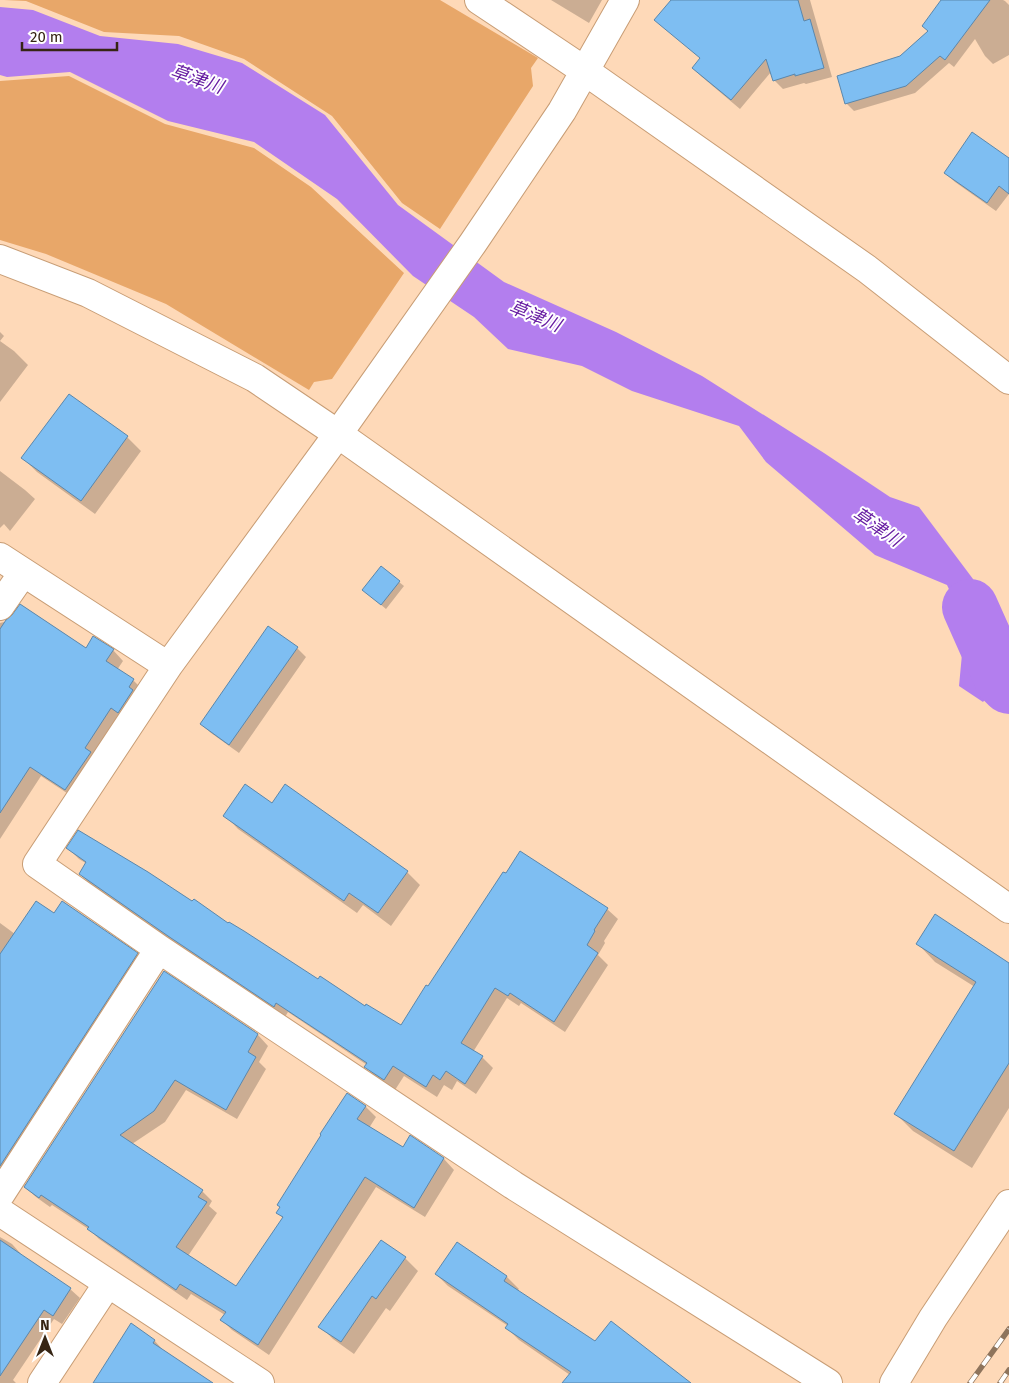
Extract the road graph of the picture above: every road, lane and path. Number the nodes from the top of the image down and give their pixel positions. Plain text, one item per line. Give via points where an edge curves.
1 (479, 0) edge
2 (625, 0) edge
3 (585, 71) junction
4 (0, 259) edge
5 (1009, 380) edge
6 (338, 434) junction
7 (0, 557) edge
8 (23, 573) junction
9 (0, 606) edge
10 (168, 666) junction
11 (1009, 909) edge
12 (159, 949) junction
13 (0, 1196) edge
14 (1009, 1204) edge
15 (0, 1212) edge
16 (108, 1283) junction
17 (226, 1374) edge
18 (42, 1383) edge
19 (260, 1383) edge
20 (828, 1383) edge
21 (894, 1383) edge

1 - 3 street
2 - 3 street
3 - 5 street via 867,269
3 - 6 street via 562,111 473,243
4 - 6 street via 88,293 255,378
6 - 10 street
6 - 11 street
7 - 8 street
8 - 9 street
8 - 10 street
10 - 12 street via 38,864
12 - 13 street
12 - 20 street via 513,1185
14 - 21 street
15 - 16 street
16 - 17 street
16 - 18 street
17 - 19 street

